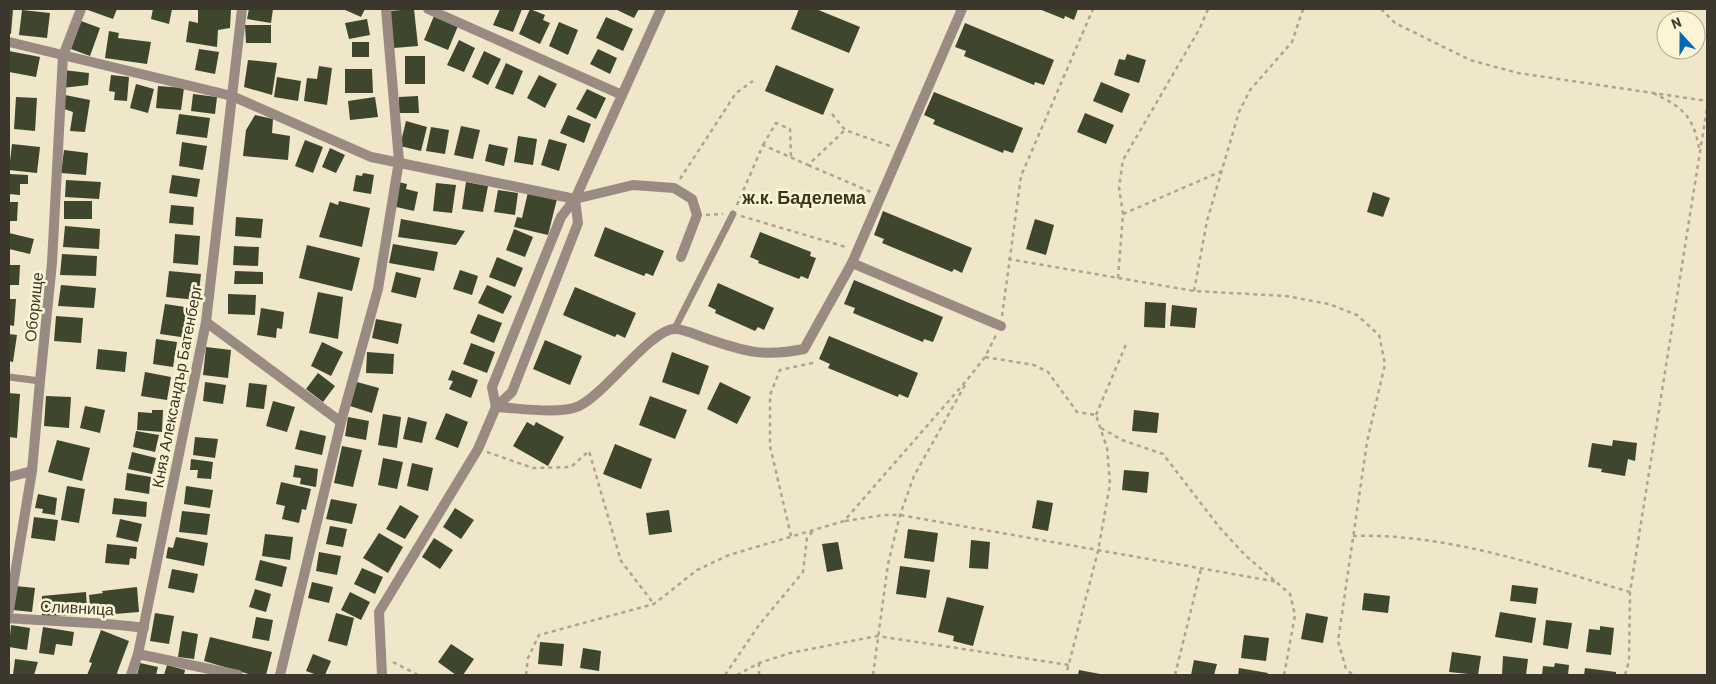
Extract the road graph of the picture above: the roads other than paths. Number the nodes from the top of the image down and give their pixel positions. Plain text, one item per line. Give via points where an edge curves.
1 (81, 9) edge
2 (242, 9) edge
3 (386, 9) edge
4 (428, 9) edge
5 (660, 9) edge
6 (962, 9) edge
7 (9, 42) edge
8 (63, 56) junction
9 (622, 95) junction
10 (232, 96) junction
11 (399, 161) junction
12 (575, 199) junction
13 (733, 214) road end
14 (681, 257) dead end
15 (852, 263) junction
16 (206, 322) junction
17 (1001, 326) road end
18 (675, 328) junction
19 (9, 377) edge
20 (40, 381) junction
21 (496, 407) junction
22 (341, 422) junction
23 (32, 471) junction
24 (9, 478) edge
25 (9, 610) edge
26 (9, 618) edge
27 (144, 628) junction
28 (138, 654) junction
29 (131, 675) edge
30 (238, 675) edge
31 (280, 675) edge
32 (382, 675) edge

1 - 8 street, Оборище
2 - 10 street, Княз Александър Батенберг
3 - 11 street
4 - 9 street
5 - 9 street
6 - 15 street
7 - 8 street
8 - 10 street
8 - 20 street, Оборище via 52,263
9 - 12 street
10 - 11 street via 371,157
10 - 16 street, Княз Александър Батенберг
11 - 12 street
11 - 22 street via 378,289
12 - 14 street via 633,185 674,188 692,199 697,215
12 - 21 street via 561,217 492,387
12 - 21 street via 578,223 512,392
13 - 18 lane
15 - 17 street
15 - 18 street via 804,349 775,355 745,352
16 - 22 street
16 - 27 street, Княз Александър Батенберг
18 - 21 street via 658,334 592,398 578,407 563,410
19 - 20 lane
20 - 23 street, Оборище
21 - 32 street via 478,449 379,612
22 - 31 street
23 - 24 street
23 - 25 street, Оборище
26 - 27 street, Сливница via 102,622
27 - 28 street, Княз Александър Батенберг
28 - 29 street, Княз Александър Батенберг
28 - 30 street

